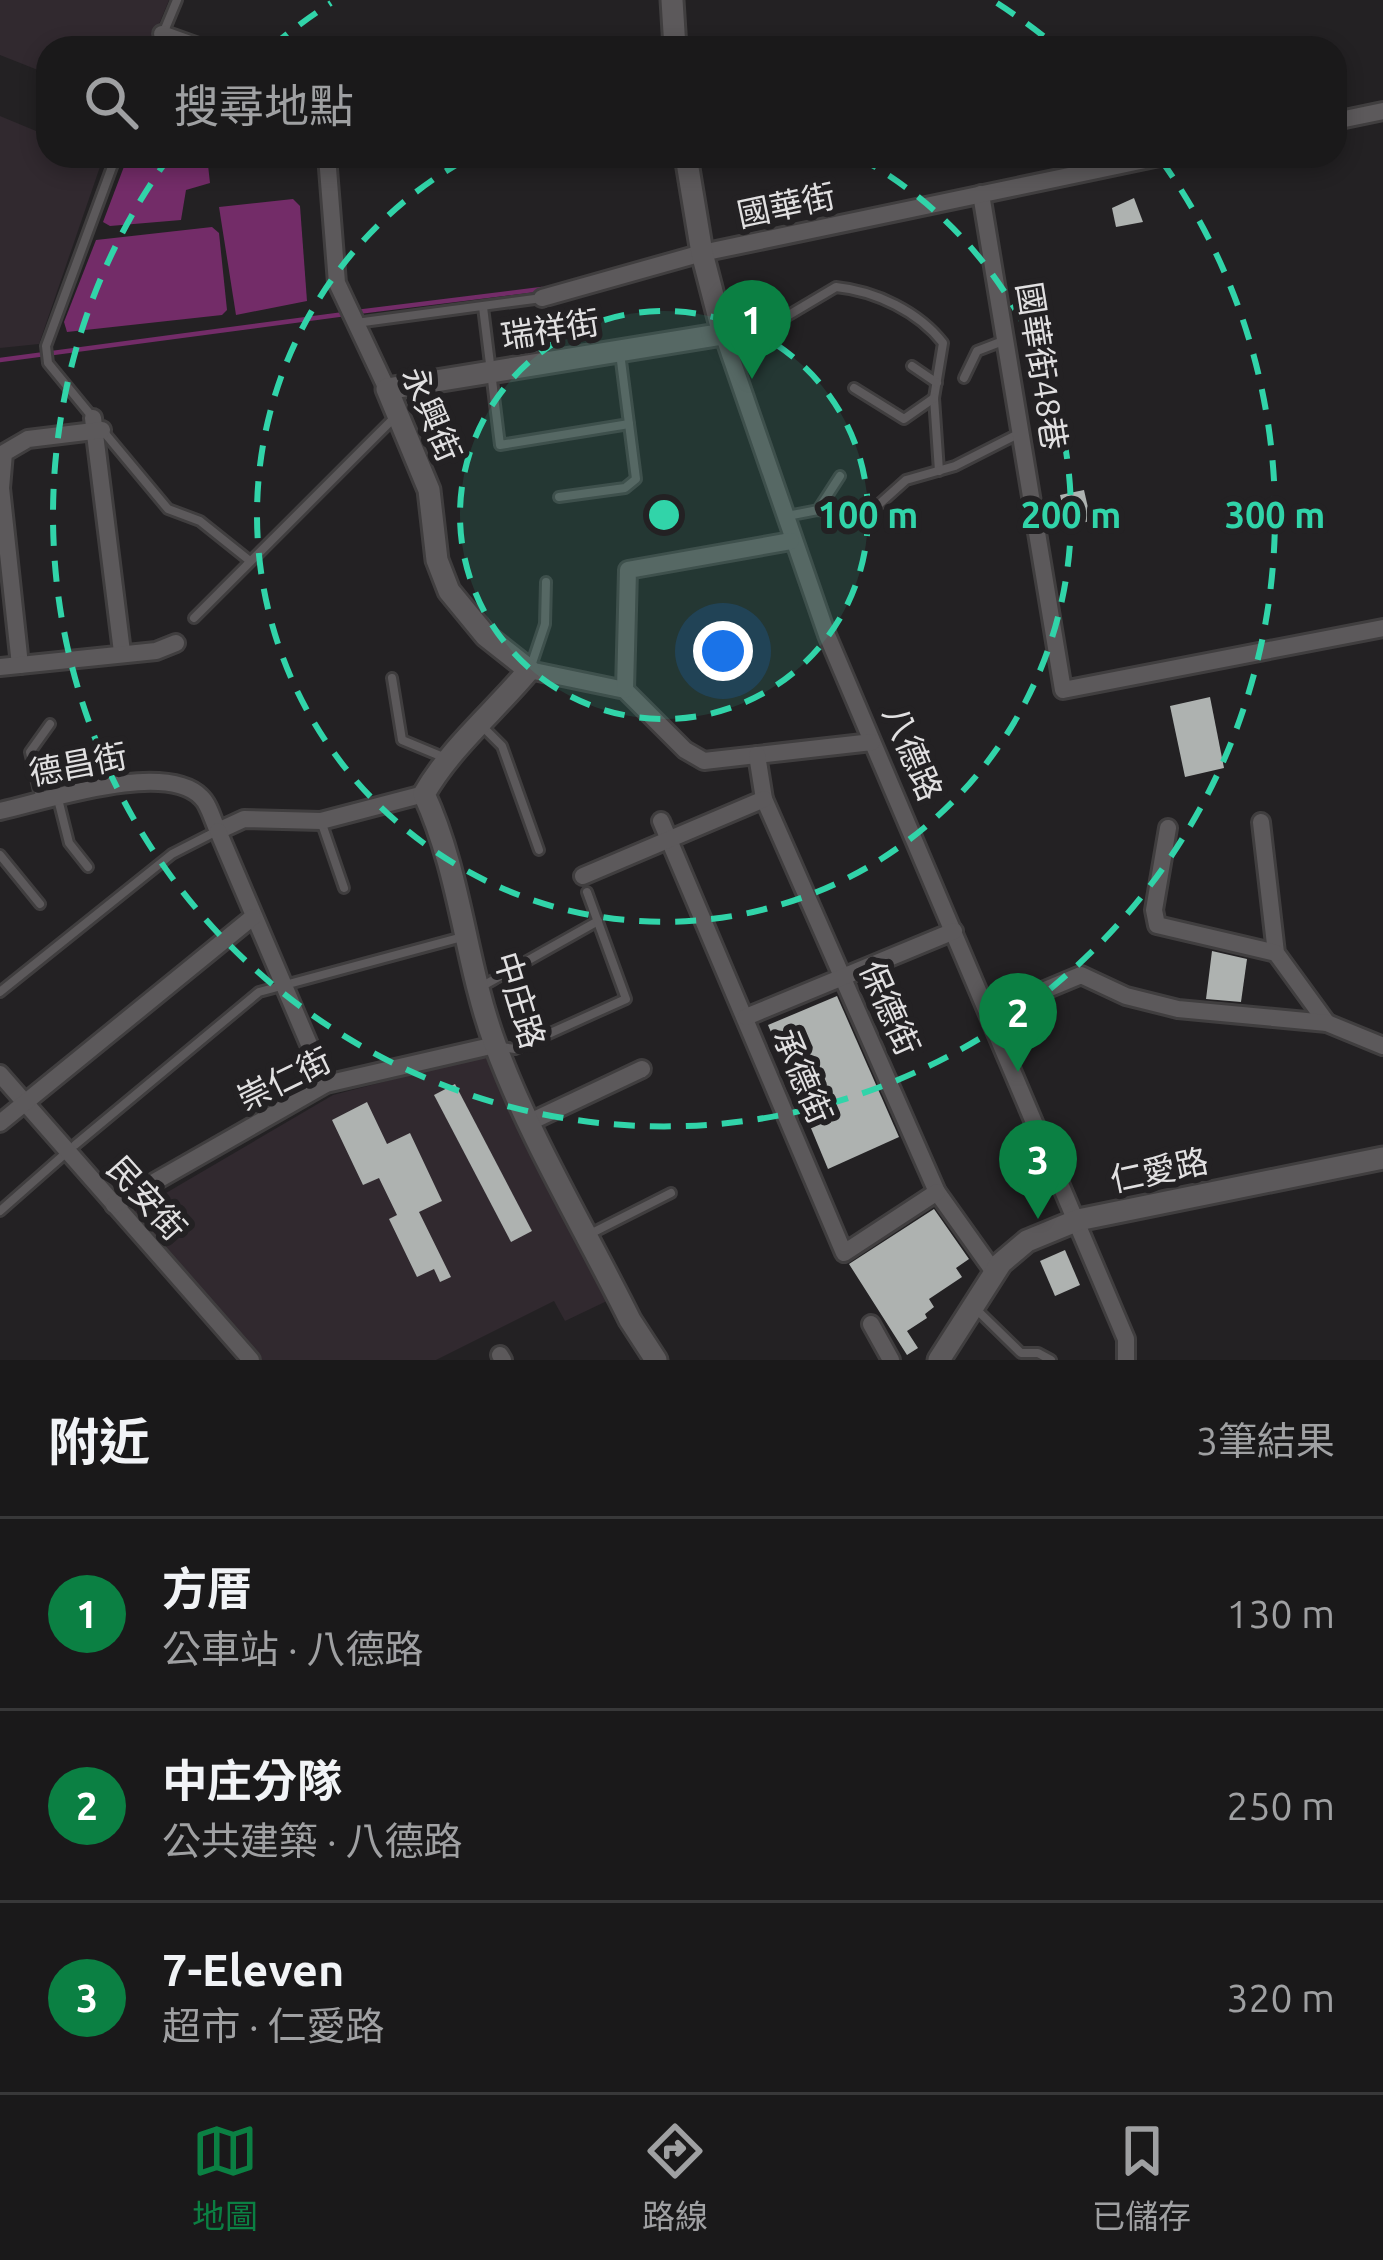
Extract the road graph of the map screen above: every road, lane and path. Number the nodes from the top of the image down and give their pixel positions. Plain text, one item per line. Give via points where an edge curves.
1 (177, 0) edge
2 (672, 0) edge
3 (161, 36) edge
4 (674, 36) edge
5 (1383, 111) edge
6 (1347, 118) edge
7 (112, 168) edge
8 (328, 168) edge
9 (688, 168) edge
10 (1107, 168) edge
11 (982, 194) junction
12 (701, 253) junction
13 (542, 298) joint
14 (483, 307) junction
15 (352, 317) junction
16 (1008, 339) junction
17 (726, 342) junction
18 (620, 351) junction
19 (912, 367) dead end
20 (491, 372) junction
21 (964, 378) dead end
22 (937, 383) junction
23 (854, 388) dead end
24 (387, 389) junction
25 (934, 398) junction
26 (396, 416) junction
27 (629, 424) junction
28 (96, 426) junction
29 (1023, 432) junction
30 (938, 471) junction
31 (840, 476) dead end
32 (559, 497) dead end
33 (818, 510) junction
34 (786, 517) junction
35 (791, 542) junction
36 (250, 561) junction
37 (546, 582) dead end
38 (194, 618) dead end
39 (1383, 628) edge
40 (176, 643) dead end
41 (122, 652) junction
42 (20, 665) junction
43 (0, 667) edge
44 (529, 670) junction
45 (392, 678) dead end
46 (625, 690) junction
47 (50, 724) dead end
48 (482, 726) junction
49 (872, 742) junction
50 (757, 755) junction
51 (445, 758) junction
52 (424, 794) junction
53 (50, 799) junction
54 (764, 799) junction
55 (0, 811) edge
56 (321, 821) junction
57 (661, 821) dead end
58 (1261, 822) dead end
59 (1168, 828) dead end
60 (218, 831) junction
61 (669, 840) junction
62 (539, 850) dead end
63 (0, 855) edge
64 (88, 867) dead end
65 (585, 884) joint
66 (344, 888) dead end
67 (40, 904) dead end
68 (253, 917) junction
69 (598, 921) junction
70 (954, 931) junction
71 (467, 935) junction
72 (1276, 953) junction
73 (844, 977) junction
74 (282, 983) junction
75 (478, 989) junction
76 (0, 992) edge
77 (990, 1013) junction
78 (746, 1017) junction
79 (1327, 1023) junction
80 (495, 1045) junction
81 (1383, 1046) edge
82 (642, 1069) dead end
83 (0, 1074) edge
84 (326, 1084) junction
85 (24, 1104) junction
86 (532, 1121) junction
87 (0, 1123) edge
88 (71, 1149) junction
89 (1383, 1158) edge
90 (937, 1192) junction
91 (671, 1193) dead end
92 (114, 1205) junction
93 (0, 1211) edge
94 (1078, 1220) junction
95 (588, 1235) junction
96 (994, 1273) junction
97 (973, 1306) junction
98 (871, 1324) dead end
99 (247, 1358) edge
100 (656, 1360) edge
101 (891, 1360) edge
102 (939, 1360) edge
103 (1051, 1360) edge
104 (1126, 1360) edge

1 - 3 lane
2 - 4 street
5 - 6 street
7 - 28 lane via 46,346 46,358
8 - 15 street, 永興街 via 337,284
9 - 12 street, 八德路
10 - 11 street, 國華街
11 - 12 street, 國華街
11 - 16 street, 國華街48巷
12 - 13 street, 國華街
12 - 17 street, 八德路
13 - 14 lane
14 - 15 lane
14 - 20 lane
15 - 24 street, 永興街
16 - 21 lane via 977,351
16 - 29 street, 國華街48巷
17 - 18 street, 瑞祥街
17 - 22 lane via 836,286 928,323 943,343
17 - 34 street, 八德路
18 - 20 street, 瑞祥街
18 - 27 lane
19 - 22 lane
20 - 24 street, 瑞祥街
20 - 27 lane via 500,445
22 - 25 lane
23 - 25 lane via 904,419
24 - 26 street, 永興街
25 - 30 lane
26 - 36 lane
26 - 44 street, 永興街 via 429,490 449,591 486,636
27 - 32 lane via 633,485
28 - 36 lane via 169,509 200,521
28 - 41 street
28 - 42 street via 28,439 4,453
29 - 30 lane
29 - 39 street, 國華街48巷 via 1063,690
30 - 33 lane via 906,480 868,514
31 - 33 lane
33 - 34 lane
34 - 35 street, 八德路
35 - 46 street via 628,570
35 - 49 street, 八德路
36 - 38 lane
37 - 44 lane via 545,624
40 - 41 street
41 - 42 street
42 - 43 street
44 - 46 street
44 - 48 street
45 - 51 lane via 402,740
46 - 50 street via 704,761
47 - 53 lane via 30,752
48 - 51 street
48 - 62 lane via 502,746
49 - 50 street
49 - 70 street, 八德路
50 - 54 street, 保德街
51 - 52 street
52 - 56 street
52 - 71 street, 中庄路
53 - 55 street, 德昌街
53 - 60 street, 德昌街 via 170,782 201,796
53 - 64 lane
54 - 61 street
54 - 73 street, 保德街
56 - 60 street via 244,819
56 - 66 lane
57 - 61 street, 承德街
58 - 72 street
59 - 72 street via 1157,925
60 - 68 street, 德昌街
60 - 76 lane via 172,854
61 - 65 street
61 - 78 street, 承德街
63 - 67 lane
65 - 69 lane
68 - 74 street, 德昌街
68 - 85 street
69 - 75 lane
69 - 80 lane via 626,998 515,1049
70 - 73 street
70 - 77 street, 八德路
71 - 74 lane
71 - 75 street, 中庄路
72 - 79 street
73 - 78 street
73 - 90 street, 保德街
74 - 84 street, 德昌街
74 - 88 lane via 259,992
75 - 80 street, 中庄路
77 - 79 street via 1081,975 1178,1010
77 - 94 street, 八德路
78 - 90 street, 承德街 via 844,1253
79 - 81 street
80 - 84 street, 崇仁街
80 - 86 street, 中庄路
82 - 86 street
83 - 85 street, 民安街
84 - 92 street, 崇仁街
85 - 87 street
85 - 88 street, 民安街
86 - 95 street, 中庄路
88 - 92 street, 民安街
88 - 93 lane
89 - 94 street, 仁愛路
90 - 96 street, 保德街
91 - 95 lane
92 - 99 street, 民安街
94 - 96 street, 仁愛路 via 1027,1240
94 - 104 street, 八德路 via 1126,1339
95 - 100 street, 中庄路
96 - 97 street, 仁愛路
97 - 102 street, 仁愛路
97 - 103 lane via 1021,1353
98 - 101 street

